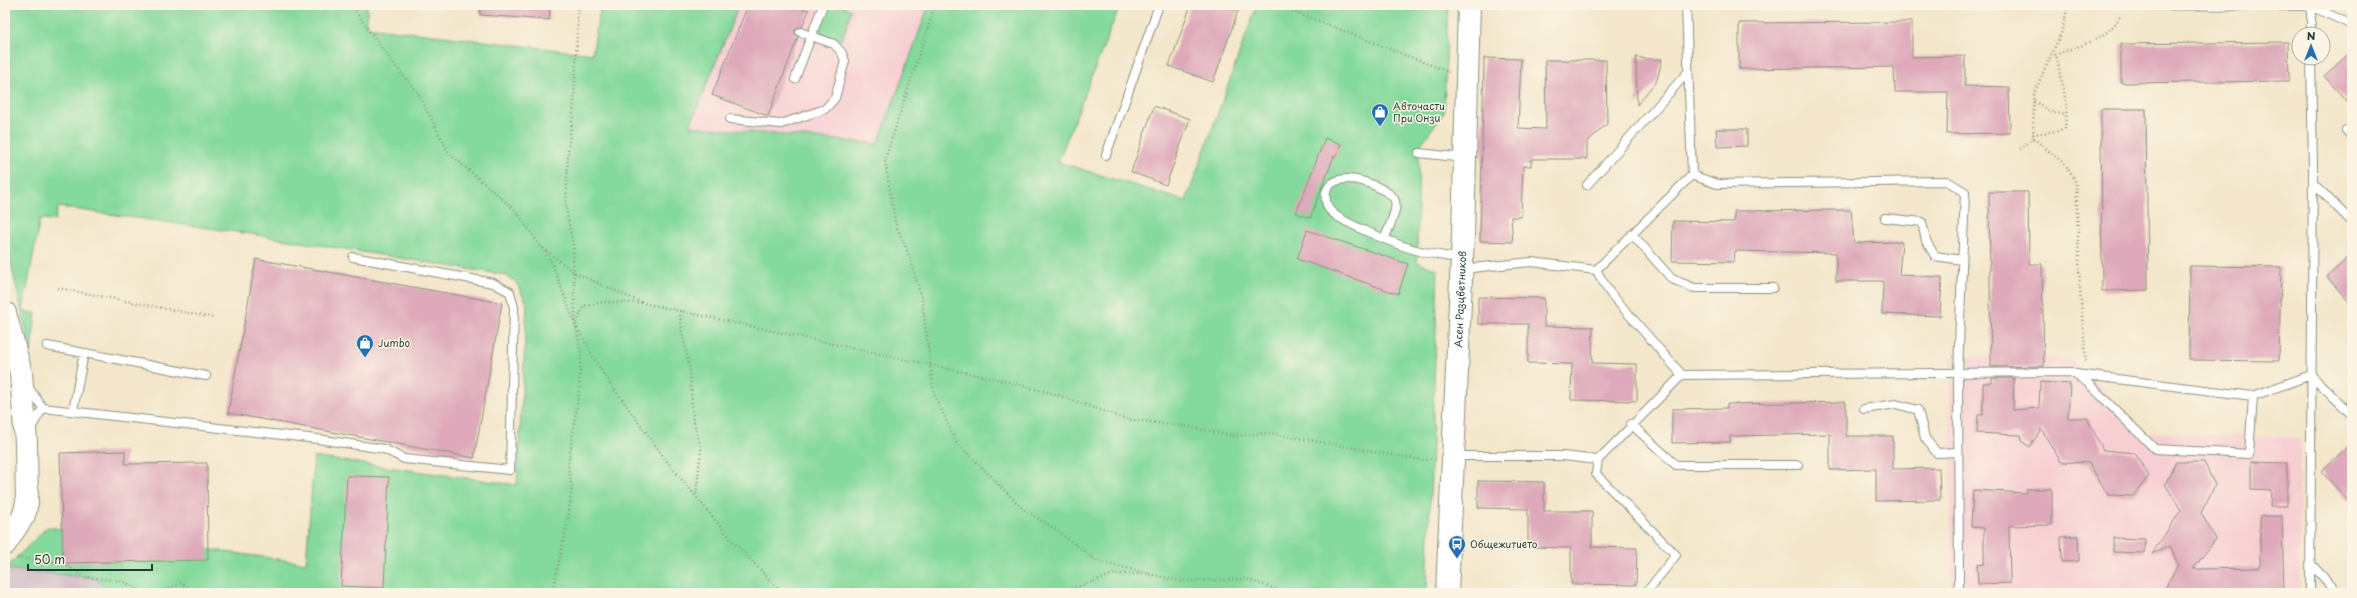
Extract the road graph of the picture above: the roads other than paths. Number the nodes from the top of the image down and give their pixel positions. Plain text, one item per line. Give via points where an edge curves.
1 (823, 5) edge
2 (1159, 5) edge
3 (1469, 5) edge
4 (1686, 5) edge
5 (2128, 5) edge
6 (2311, 6) edge
7 (2352, 25) edge
8 (2311, 26) edge
9 (800, 32) dead end
10 (811, 36) junction
11 (2311, 66) edge
12 (1687, 72) junction
13 (794, 79) dead end
14 (730, 119) dead end
15 (2346, 130) dead end
16 (2352, 137) edge
17 (1418, 153) dead end
18 (1106, 155) dead end
19 (1466, 158) junction
20 (1692, 175) junction
21 (2312, 183) junction
22 (1587, 185) dead end
23 (1885, 218) dead end
24 (2352, 222) edge
25 (1632, 234) junction
26 (1385, 238) junction
27 (353, 257) dead end
28 (1962, 260) junction
29 (1461, 264) junction
30 (1596, 270) junction
31 (1773, 288) dead end
32 (5, 313) edge
33 (47, 346) dead end
34 (84, 353) junction
35 (1958, 372) junction
36 (21, 373) junction
37 (2074, 374) junction
38 (1682, 375) junction
39 (206, 376) dead end
40 (2311, 376) junction
41 (2253, 396) junction
42 (43, 408) junction
43 (1864, 409) dead end
44 (73, 411) junction
45 (2352, 415) edge
46 (1631, 424) junction
47 (26, 443) junction
48 (1958, 452) junction
49 (1453, 456) junction
50 (1598, 460) junction
51 (1798, 465) dead end
52 (9, 539) edge
53 (2310, 563) junction
54 (1447, 593) edge
55 (1646, 593) edge
56 (1959, 593) edge
57 (2310, 593) edge
58 (2338, 593) edge

1 - 10 lane
2 - 18 lane
3 - 19 street, Асен Разцветников
4 - 12 lane
5 - 6 lane
6 - 7 lane
6 - 8 lane
9 - 10 lane
10 - 13 lane
10 - 14 lane via 834,44 842,53 845,62 835,98 825,109 781,124
11 - 21 lane
12 - 20 lane
12 - 22 lane
15 - 16 lane
17 - 19 lane
19 - 29 street, Асен Разцветников
20 - 25 lane
20 - 28 lane via 1717,184 1947,181 1966,192
21 - 24 lane
21 - 40 lane
23 - 28 lane via 1922,222 1926,241 1936,256
25 - 30 lane
25 - 31 lane via 1672,279 1694,288
26 - 26 lane via 1396,205 1392,195 1353,178 1342,178 1332,183 1325,198 1329,210 1339,218
26 - 29 lane
27 - 44 lane via 493,283 510,292 514,308 510,470 404,459 384,449 317,439
28 - 35 lane
29 - 30 lane via 1531,262
29 - 49 street, Асен Разцветников
30 - 38 lane via 1610,293
32 - 36 street
33 - 34 lane
34 - 39 lane
34 - 44 lane
35 - 37 lane
35 - 38 lane
35 - 48 lane
36 - 42 lane
36 - 47 street
37 - 41 lane
37 - 41 lane via 2087,382 2155,448 2249,454
38 - 46 lane
40 - 41 lane
40 - 45 lane
40 - 53 lane
42 - 44 lane
42 - 47 lane via 33,423
43 - 48 lane via 1896,404 1918,410 1925,438 1937,453
46 - 50 lane
46 - 51 lane via 1676,465
47 - 52 street via 28,503 24,515
48 - 56 lane
49 - 50 lane via 1563,456
49 - 54 street, Асен Разцветников
50 - 55 lane via 1596,474 1676,555
53 - 57 lane
53 - 58 lane

